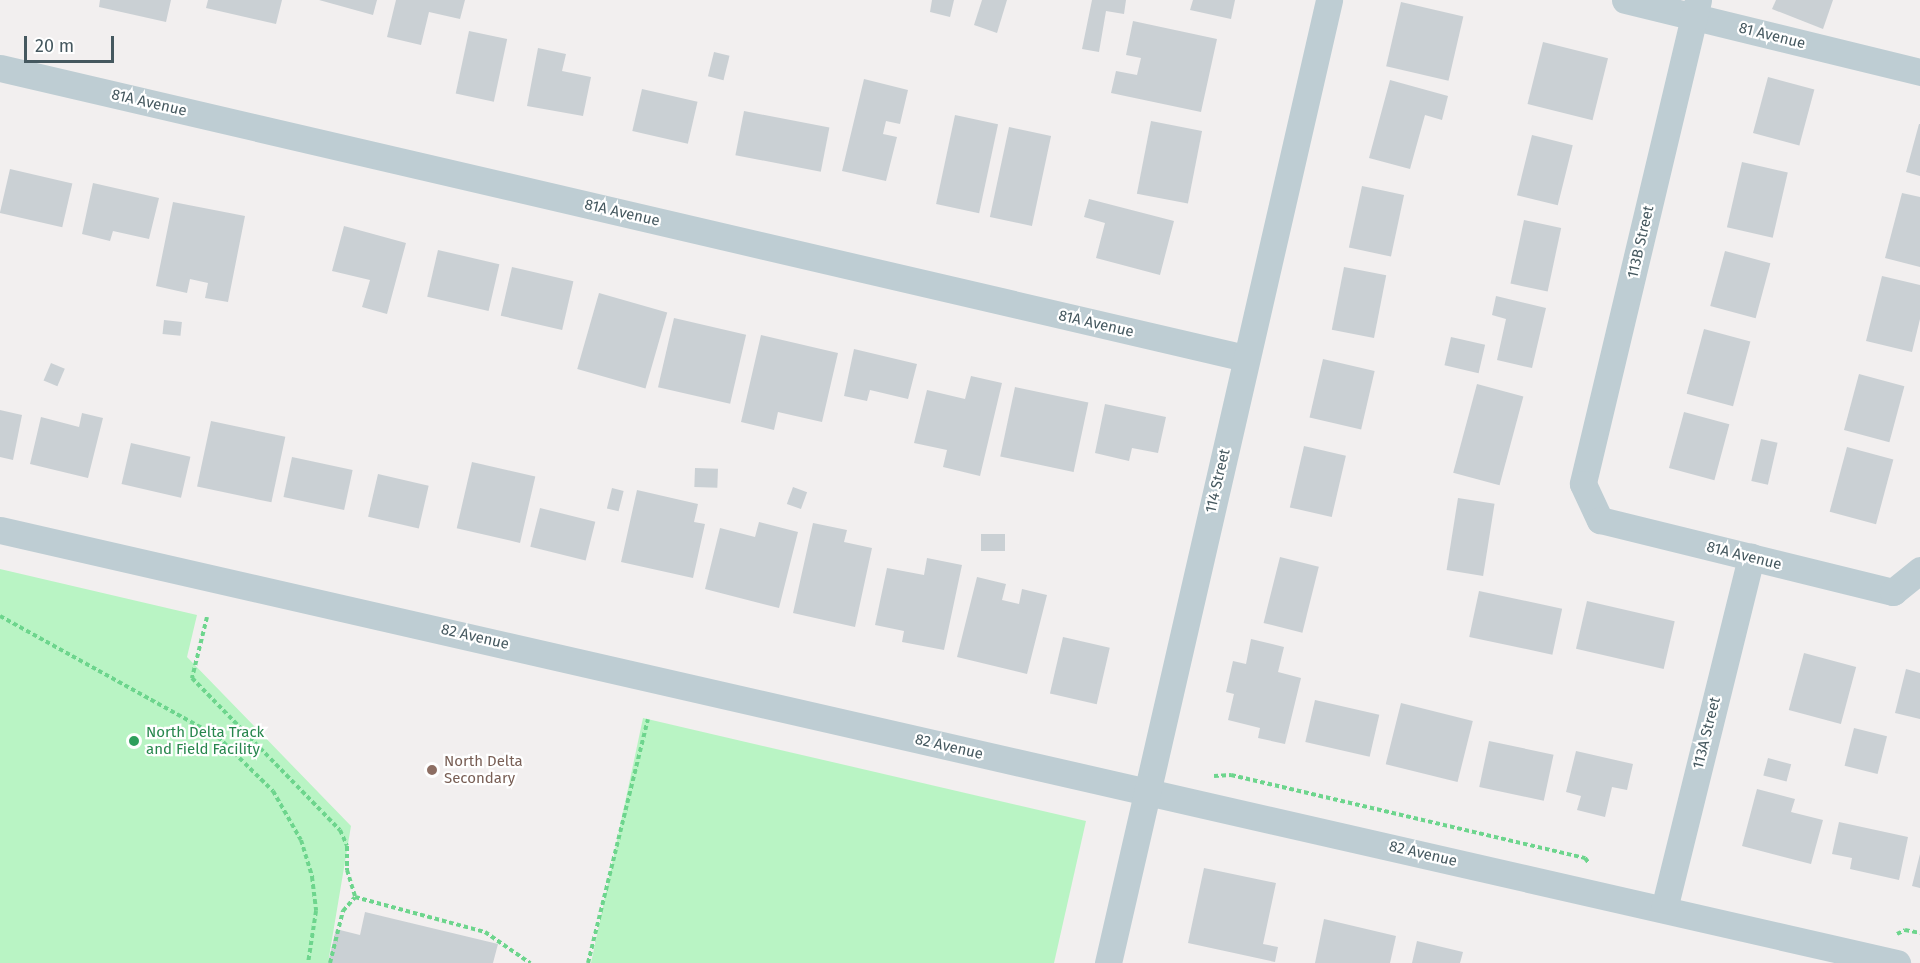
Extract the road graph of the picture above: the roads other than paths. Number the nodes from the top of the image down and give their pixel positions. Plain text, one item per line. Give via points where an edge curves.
1 (1329, 0) edge
2 (1625, 0) edge
3 (1696, 8) edge
4 (0, 68) edge
5 (1920, 72) edge
6 (1245, 358) junction
7 (1583, 484) joint
8 (0, 530) edge
9 (1751, 557) junction
10 (1920, 570) edge
11 (1146, 792) junction
12 (1664, 909) junction
13 (1108, 963) edge
14 (1897, 963) edge

1 - 6 street, 114 Street
2 - 3 street, 81 Avenue
3 - 5 street, 81 Avenue
3 - 7 street, 113B Street
4 - 6 street, 81A Avenue
6 - 11 street, 114 Street
7 - 9 street, 81A Avenue via 1600,520
8 - 11 street, 82 Avenue
9 - 10 street, 81A Avenue via 1893,592
9 - 12 street, 113A Street
11 - 12 street, 82 Avenue
11 - 13 street, 114 Street
12 - 14 street, 82 Avenue

